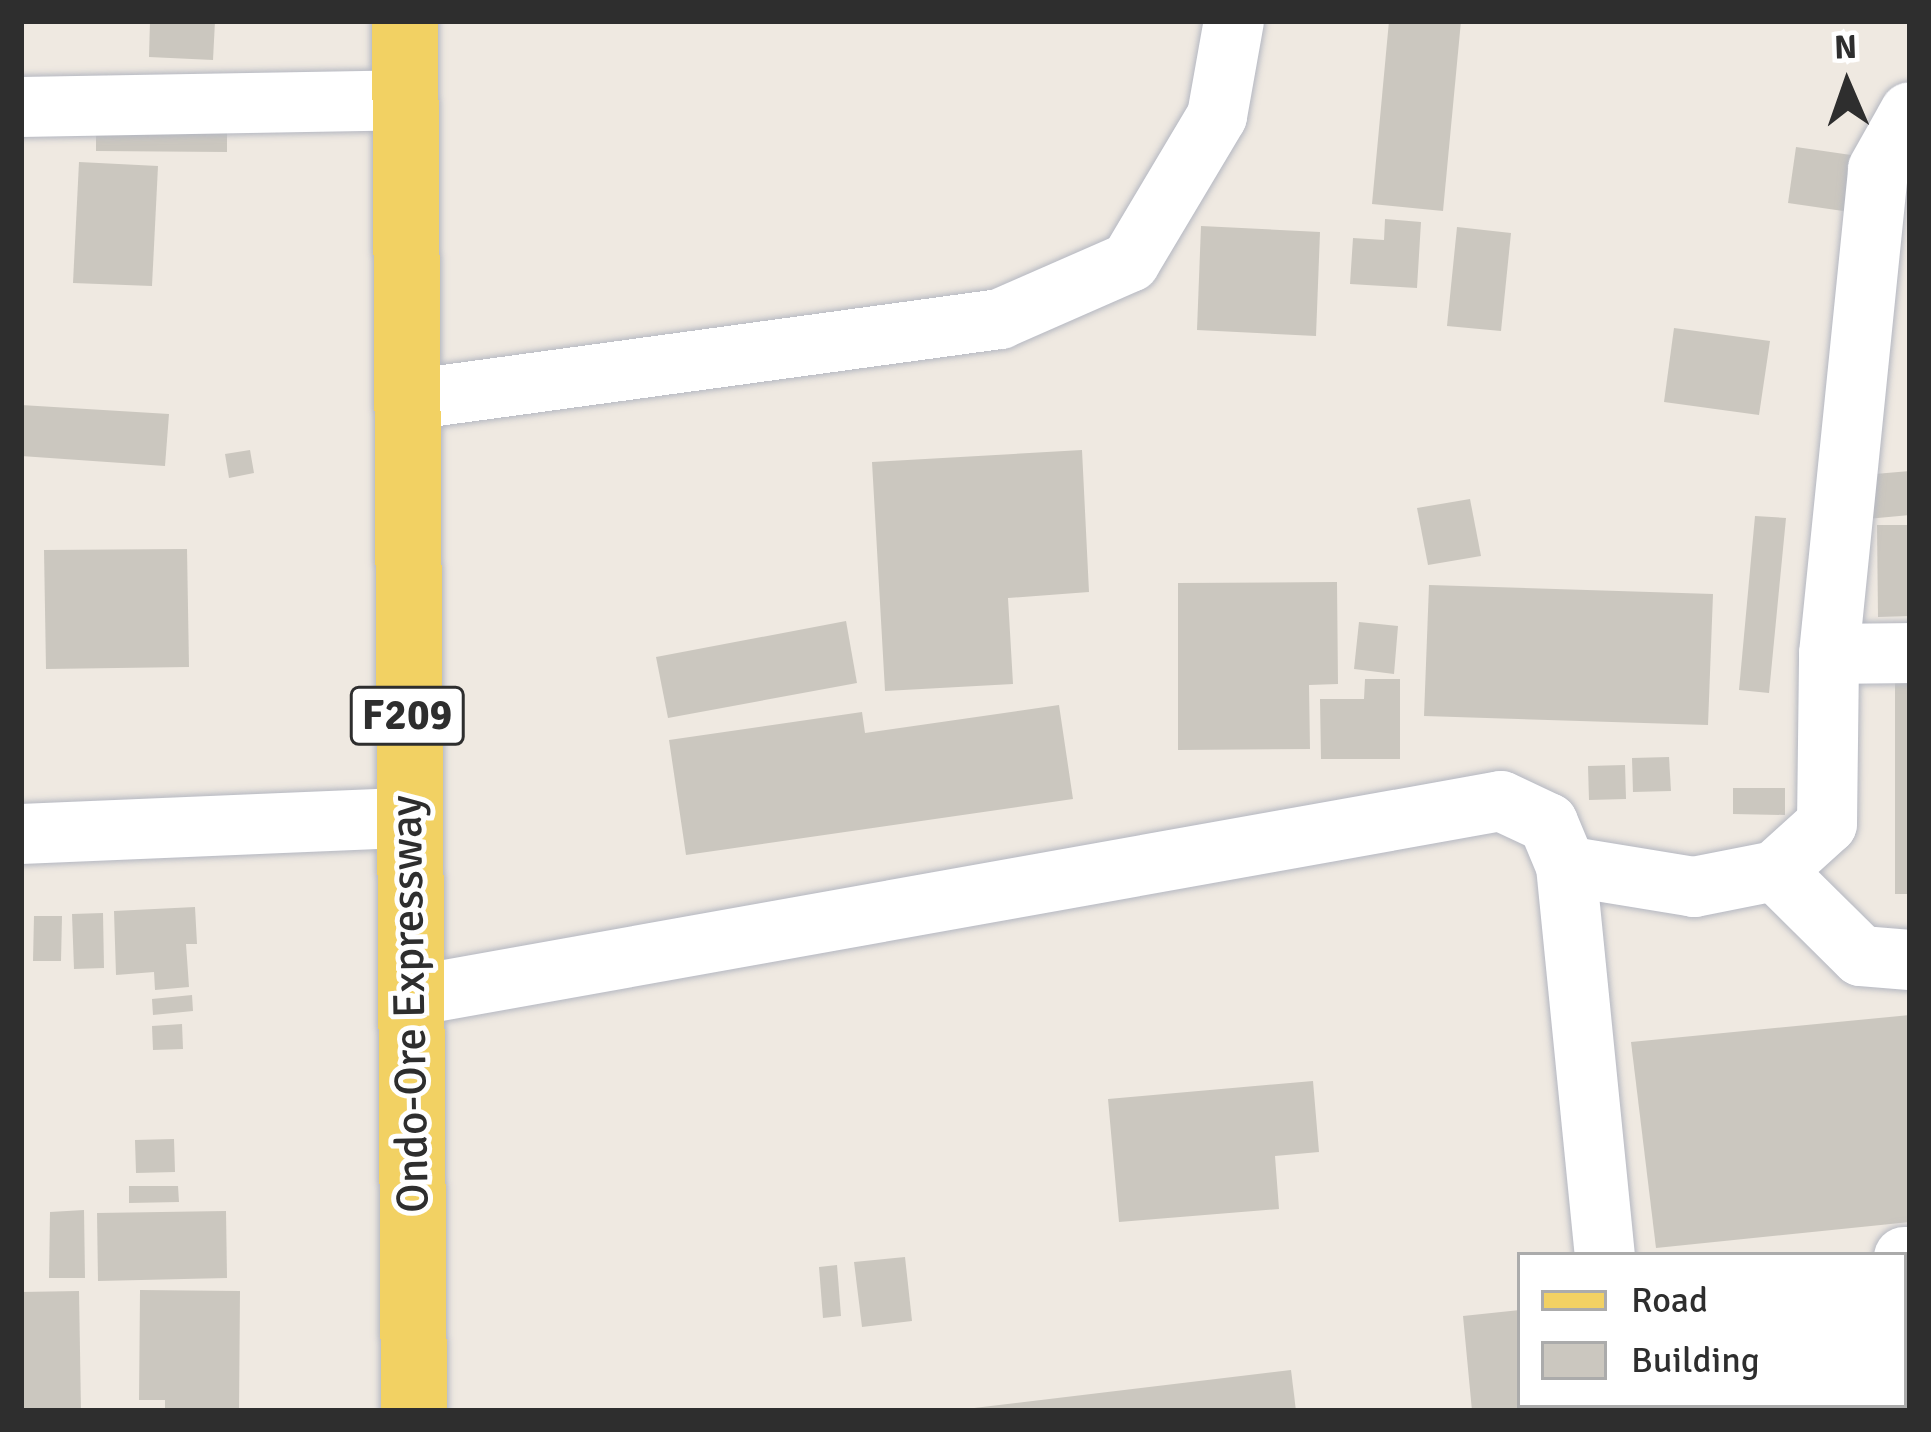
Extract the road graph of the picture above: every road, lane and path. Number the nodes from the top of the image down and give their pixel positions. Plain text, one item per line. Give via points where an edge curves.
1 (404, 21) edge
2 (1234, 21) edge
3 (405, 100) junction
4 (21, 107) edge
5 (1910, 112) edge
6 (1884, 356) edge
7 (408, 400) junction
8 (1910, 653) edge
9 (1828, 654) junction
10 (407, 818) junction
11 (21, 834) edge
12 (1566, 866) junction
13 (1775, 871) junction
14 (1910, 960) edge
15 (412, 996) junction
16 (1605, 1252) edge
17 (414, 1411) edge

1 - 3 main road, Ondo-Ore Expressway / F209
2 - 7 street via 1217,116 1130,262 1000,319
3 - 4 street
3 - 7 main road, Ondo-Ore Expressway / F209
5 - 6 street via 1877,169
6 - 9 street
7 - 10 main road, Ondo-Ore Expressway / F209
8 - 9 street
9 - 13 street via 1827,824
10 - 11 street
10 - 15 main road, Ondo-Ore Expressway / F209
12 - 13 street via 1694,887
12 - 15 street via 1548,823 1501,801
12 - 16 street
13 - 14 street via 1861,956
15 - 17 main road, Ondo-Ore Expressway / F209

